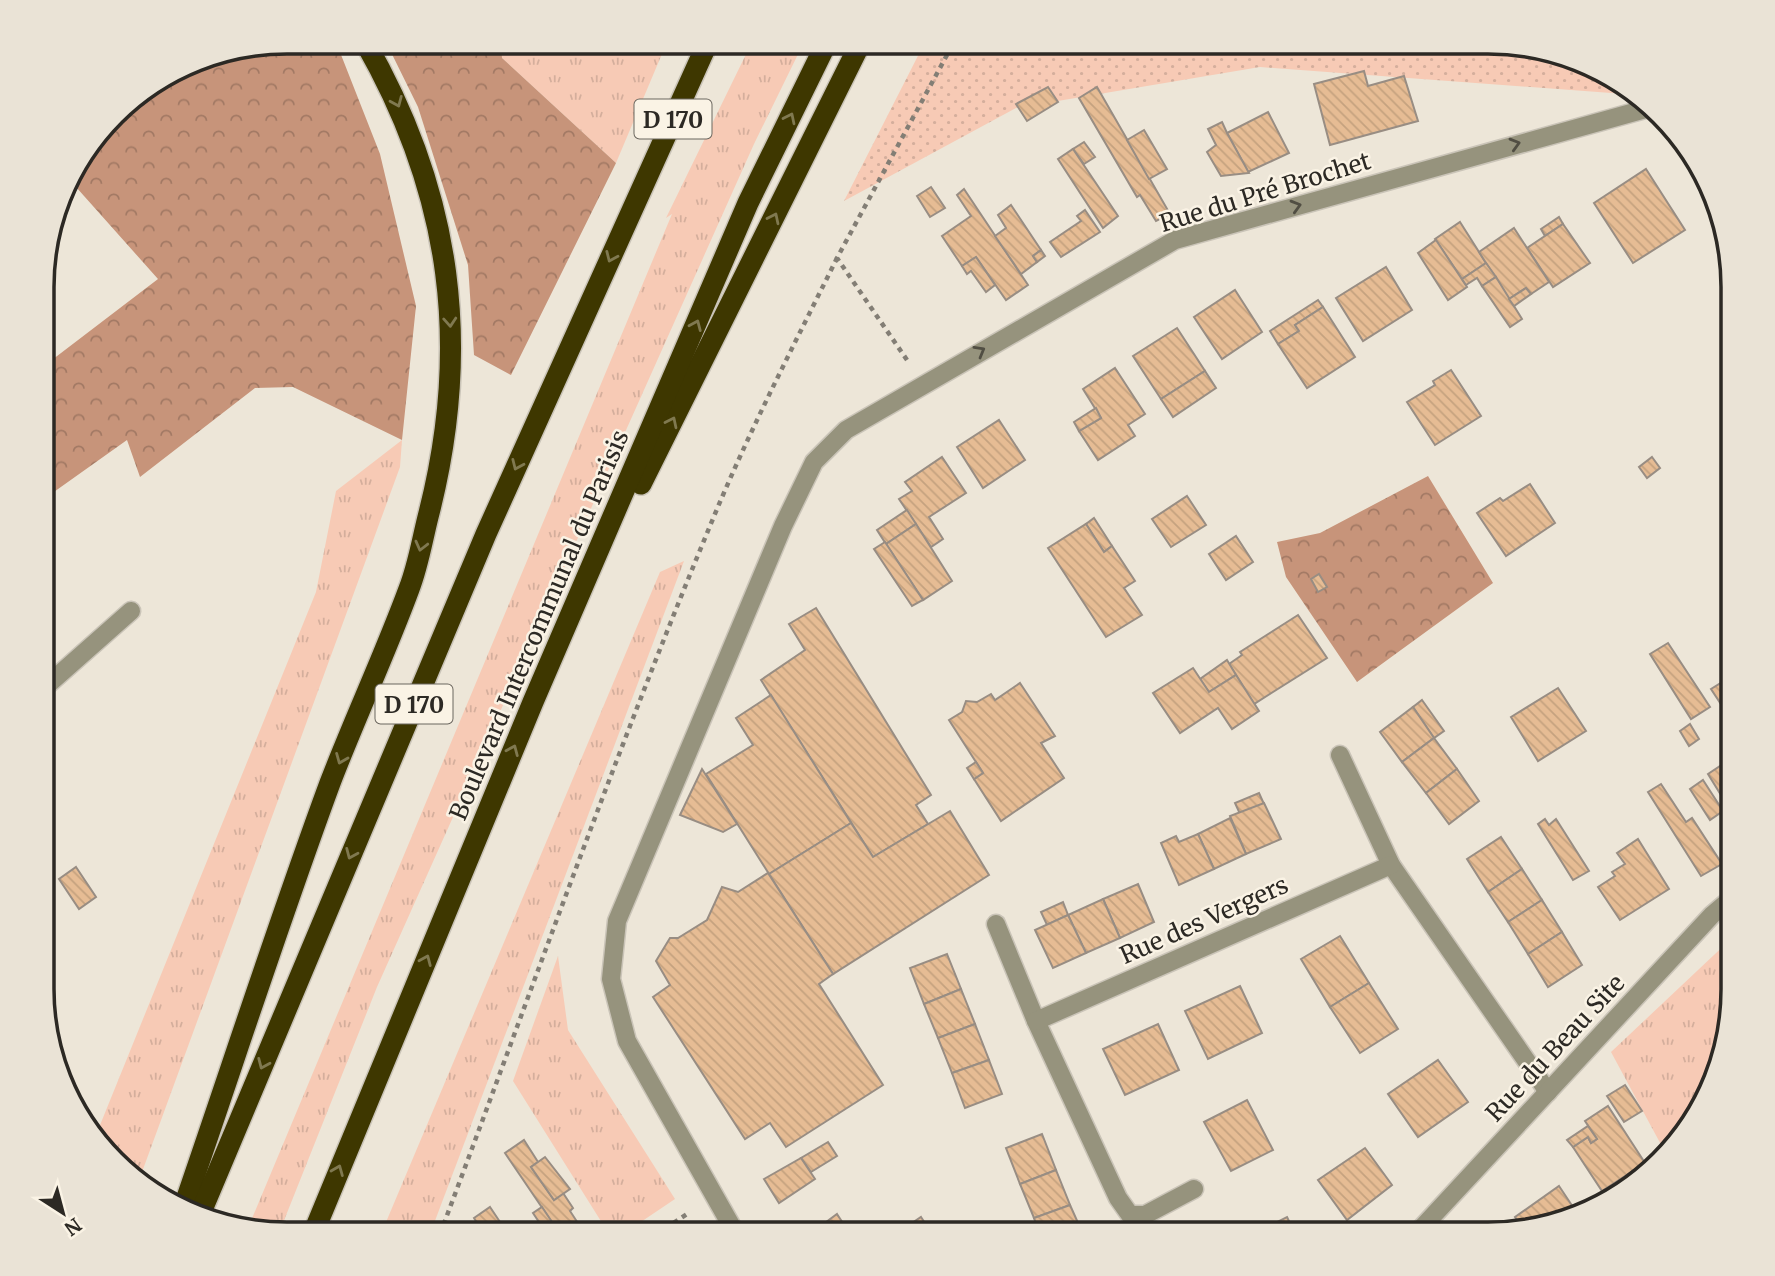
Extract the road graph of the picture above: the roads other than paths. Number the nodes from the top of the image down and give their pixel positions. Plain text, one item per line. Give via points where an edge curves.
1 (372, 54) edge
2 (702, 54) edge
3 (708, 54) edge
4 (821, 54) edge
5 (855, 54) edge
6 (1639, 111) edge
7 (639, 195) junction
8 (131, 611) dead end
9 (55, 679) edge
10 (533, 702) junction
11 (1340, 755) dead end
12 (1391, 865) junction
13 (1720, 908) edge
14 (996, 923) dead end
15 (1036, 1021) junction
16 (1548, 1092) junction
17 (1194, 1189) dead end
18 (187, 1198) edge
19 (204, 1206) edge
20 (318, 1221) edge
21 (729, 1221) edge
22 (1427, 1222) edge

1 -> 18 highway via 421,158 446,260 453,369 438,481 411,586 330,784
2 - 7 highway, D 170
3 - 7 highway
10 -> 4 highway, Boulevard Intercommunal du Parisis via 748,204
10 -> 5 highway
21 -> 6 street, Rue du Pré Brochet via 627,1041 611,979 617,921 814,462 846,430 1175,240
7 -> 19 highway, D 170 via 486,534
8 - 9 street
20 -> 10 highway, Boulevard Intercommunal du Parisis
11 - 12 street
12 - 15 street, Rue des Vergers
12 - 16 street
13 - 16 street, Rue du Beau Site
14 - 15 street
15 - 17 street via 1130,1215 1145,1215
16 - 22 street, Rue du Beau Site

